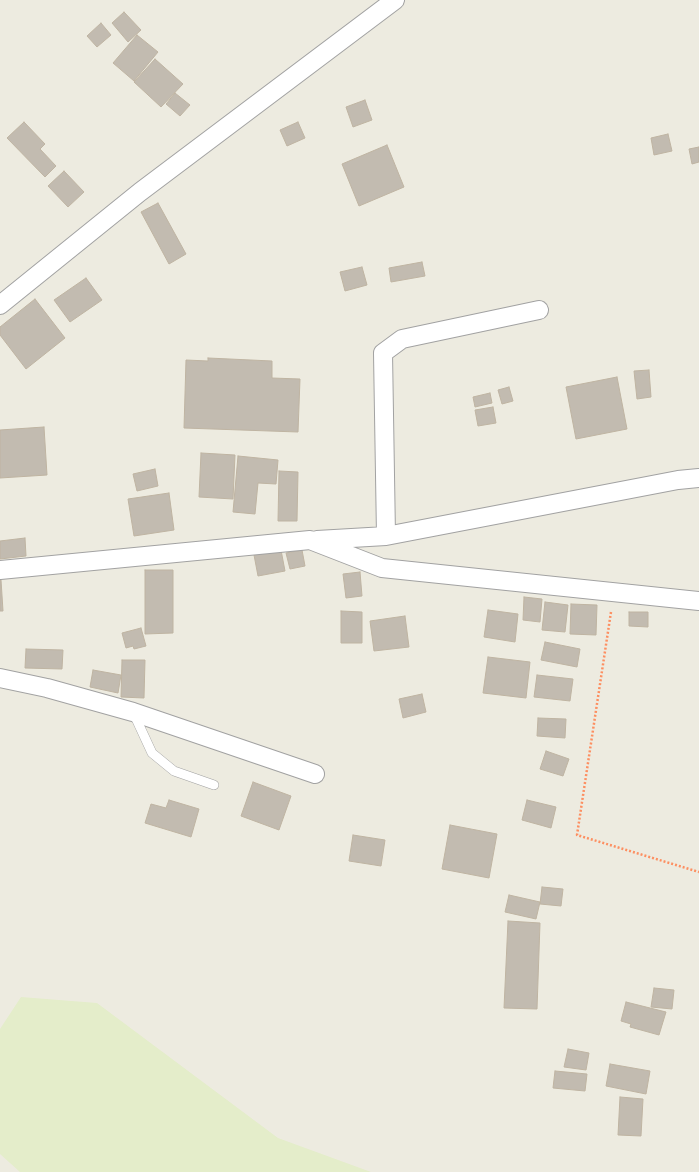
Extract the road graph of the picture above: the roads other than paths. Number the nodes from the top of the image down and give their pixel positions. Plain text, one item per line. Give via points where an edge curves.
1 (395, 0) edge
2 (0, 305) edge
3 (539, 310) dead end
4 (699, 478) edge
5 (386, 536) junction
6 (310, 540) junction
7 (0, 570) edge
8 (699, 601) edge
9 (0, 678) edge
10 (133, 712) junction
11 (316, 774) dead end
12 (214, 785) dead end

1 - 2 street via 140,192
3 - 5 street via 402,339 382,353
4 - 5 street
5 - 6 street
6 - 7 street
6 - 8 street via 382,568
9 - 10 street
10 - 11 street
10 - 12 lane via 152,754 174,771

